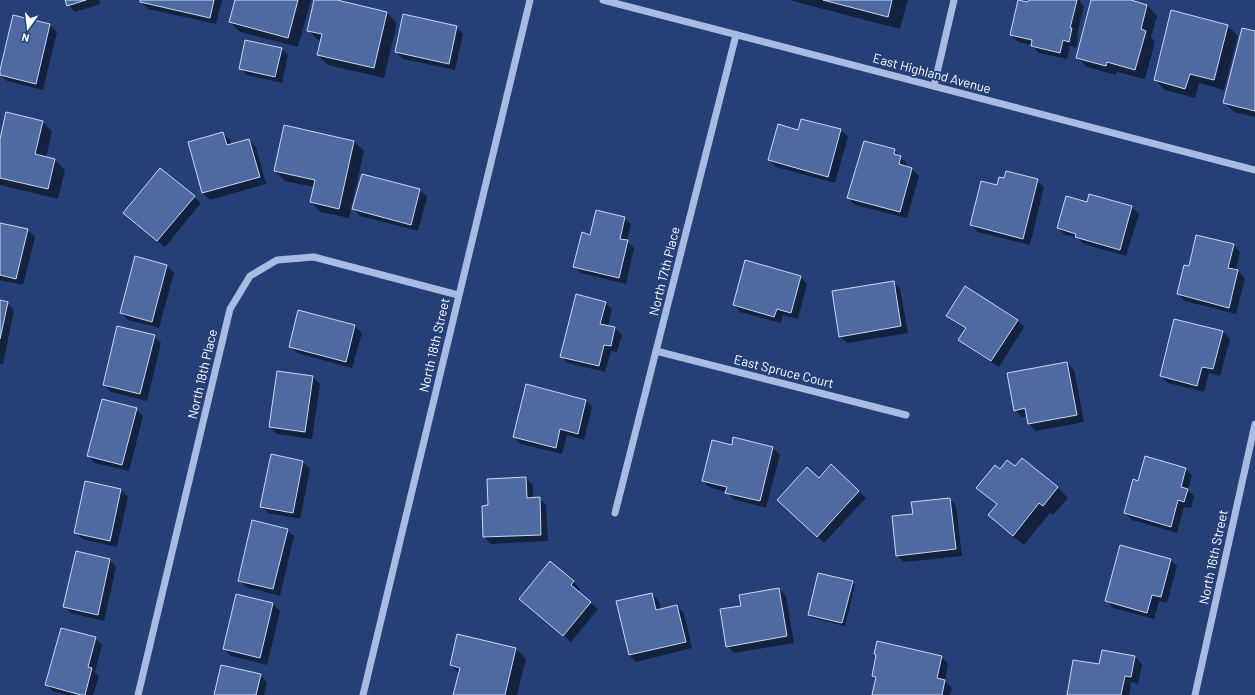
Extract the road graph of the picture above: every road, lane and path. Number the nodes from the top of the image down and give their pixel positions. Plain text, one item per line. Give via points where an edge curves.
1 (530, 0) edge
2 (603, 0) edge
3 (954, 0) edge
4 (736, 35) junction
5 (934, 86) junction
6 (1255, 170) edge
7 (458, 296) junction
8 (656, 351) junction
9 (906, 415) dead end
10 (1255, 424) edge
11 (615, 513) dead end
12 (138, 695) edge
13 (363, 695) edge
14 (1195, 695) edge

1 - 7 street, North 18th Street
2 - 4 street, East Highland Avenue
3 - 5 street
4 - 5 street, East Highland Avenue
4 - 8 street, North 17th Place
5 - 6 street, East Highland Avenue
7 - 12 street, North 18th Place via 314,257 278,260 250,276 230,309
7 - 13 street, North 18th Street
8 - 9 street, East Spruce Court
8 - 11 street, North 17th Place
10 - 14 street, North 16th Street

